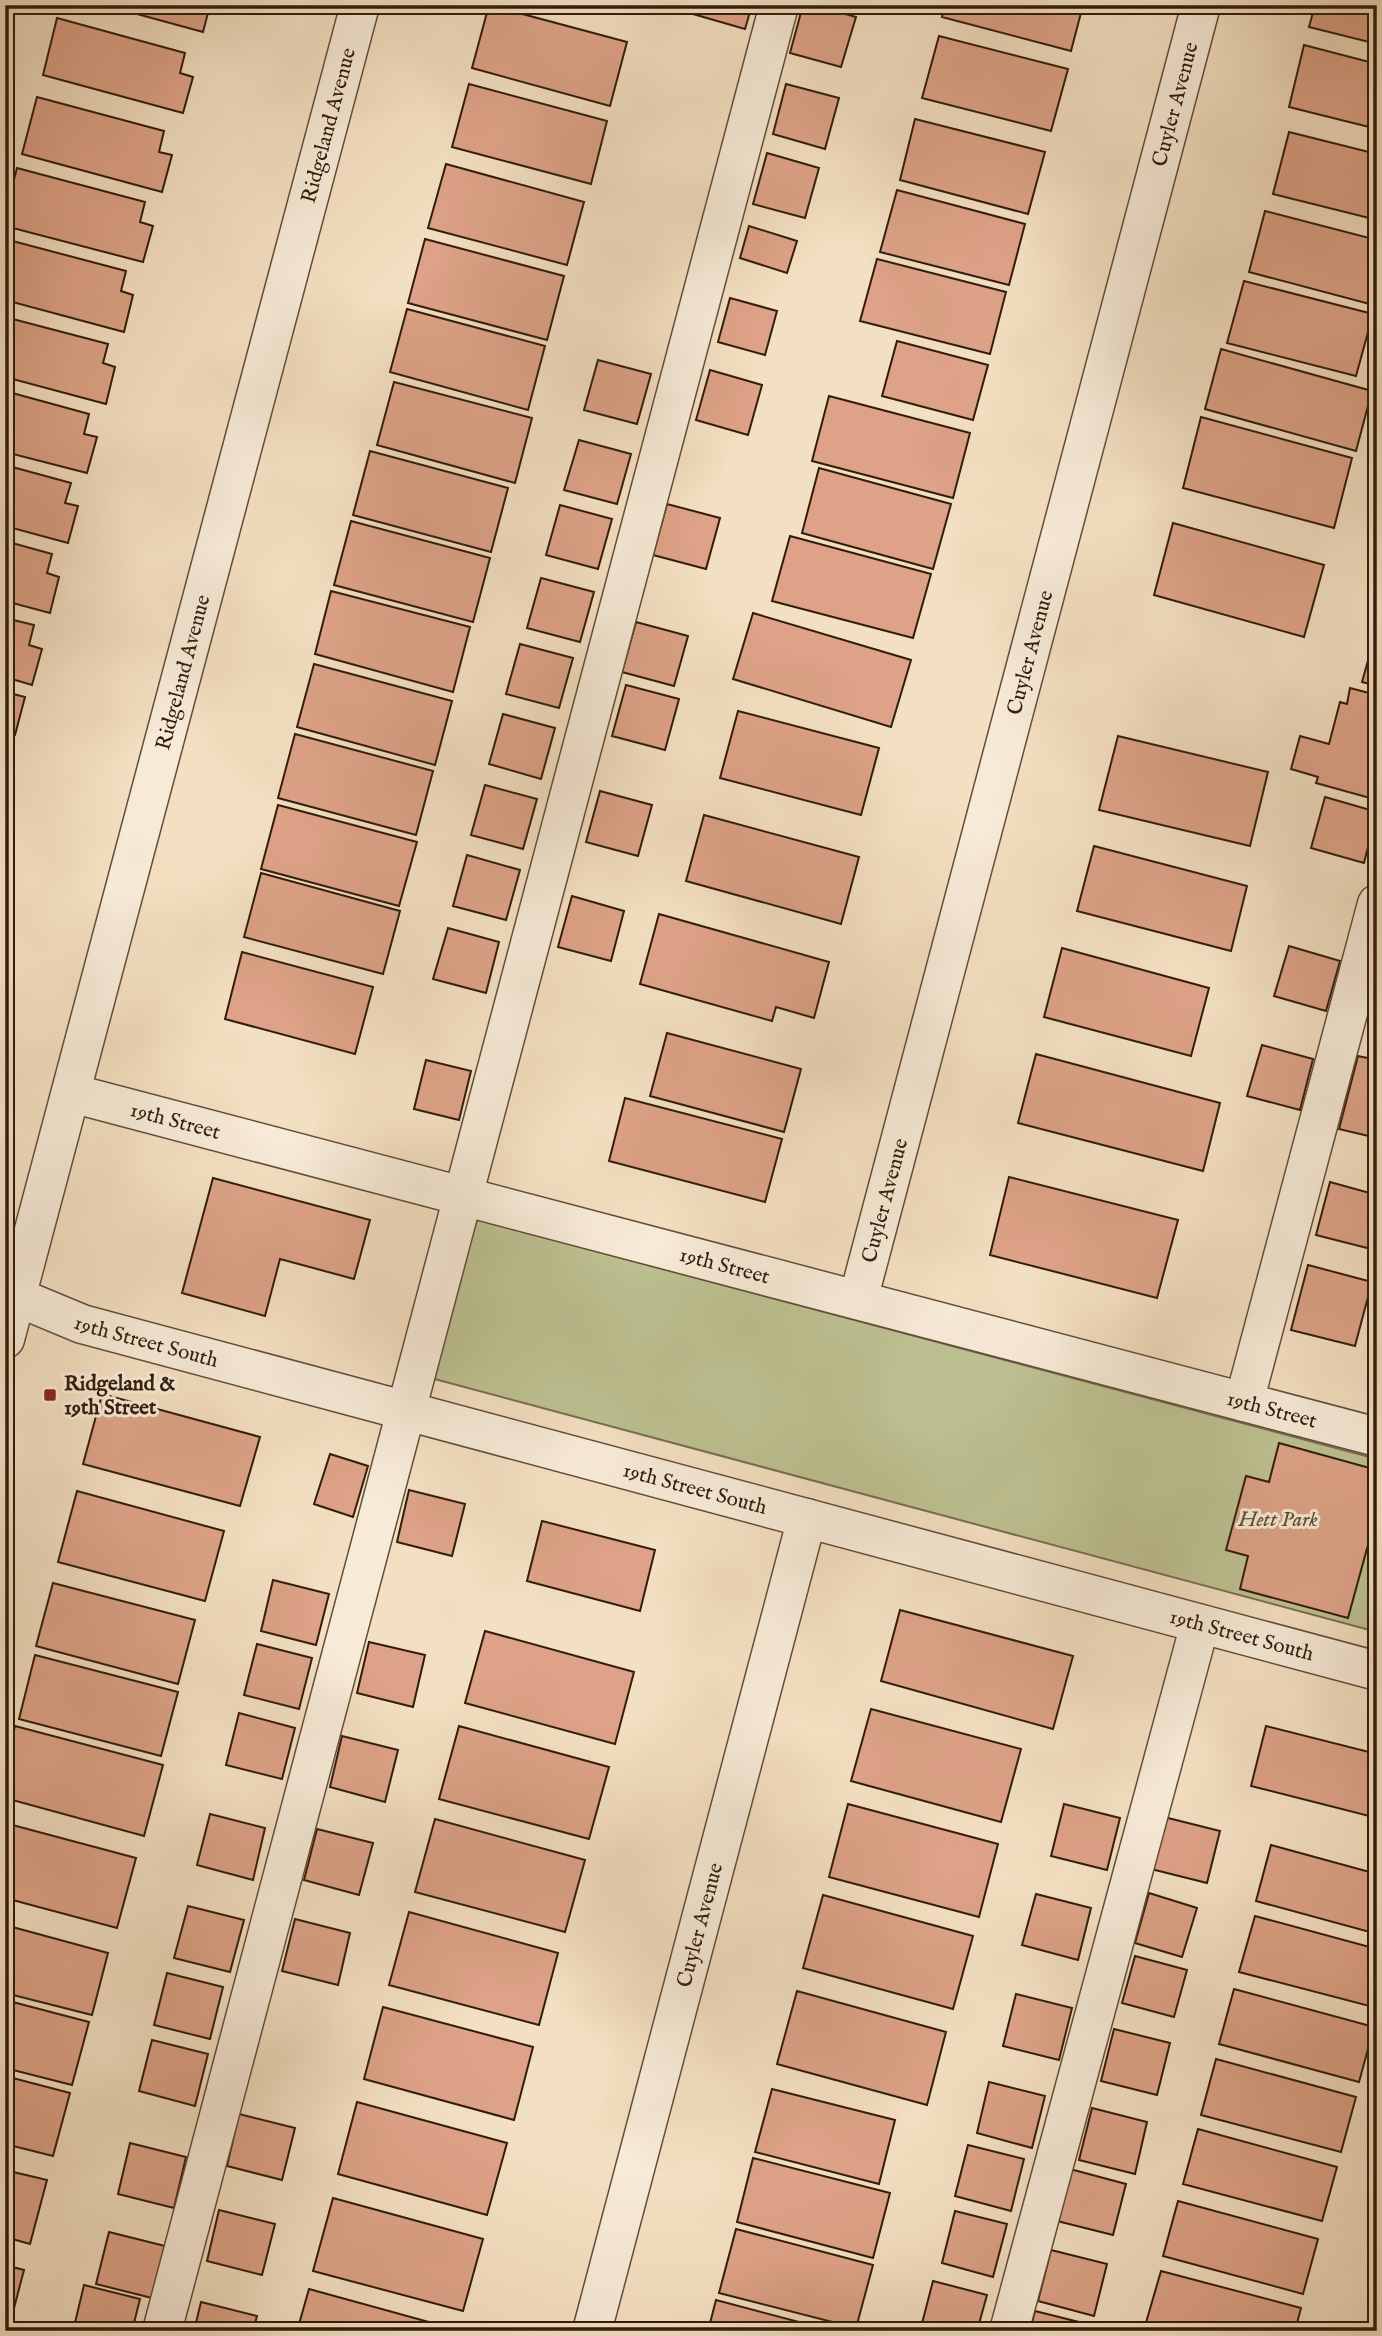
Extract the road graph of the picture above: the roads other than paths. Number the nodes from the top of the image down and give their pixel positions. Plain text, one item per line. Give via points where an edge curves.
1 (360, 5) edge
2 (779, 5) edge
3 (1201, 5) edge
4 (1377, 904) edge
5 (71, 1093) junction
6 (463, 1196) junction
7 (11, 1294) edge
8 (858, 1300) junction
9 (5, 1339) edge
10 (1244, 1402) junction
11 (406, 1412) junction
12 (1377, 1437) edge
13 (807, 1518) junction
14 (1200, 1624) junction
15 (1377, 1671) edge
16 (162, 2331) edge
17 (592, 2331) edge
18 (1009, 2331) edge

1 - 5 street, Ridgeland Avenue
2 - 6 street
3 - 8 street, Cuyler Avenue
4 - 10 street
5 - 6 street, 19th Street
5 - 7 street, Ridgeland Avenue
6 - 8 street, 19th Street
6 - 11 street
7 - 9 street, Ridgeland Avenue
7 - 11 street, 19th Street South via 82,1324
8 - 10 street, 19th Street
10 - 12 street, 19th Street
11 - 13 street, 19th Street South
11 - 16 street
13 - 14 street, 19th Street South
13 - 17 street, Cuyler Avenue
14 - 15 street, 19th Street South
14 - 18 street

